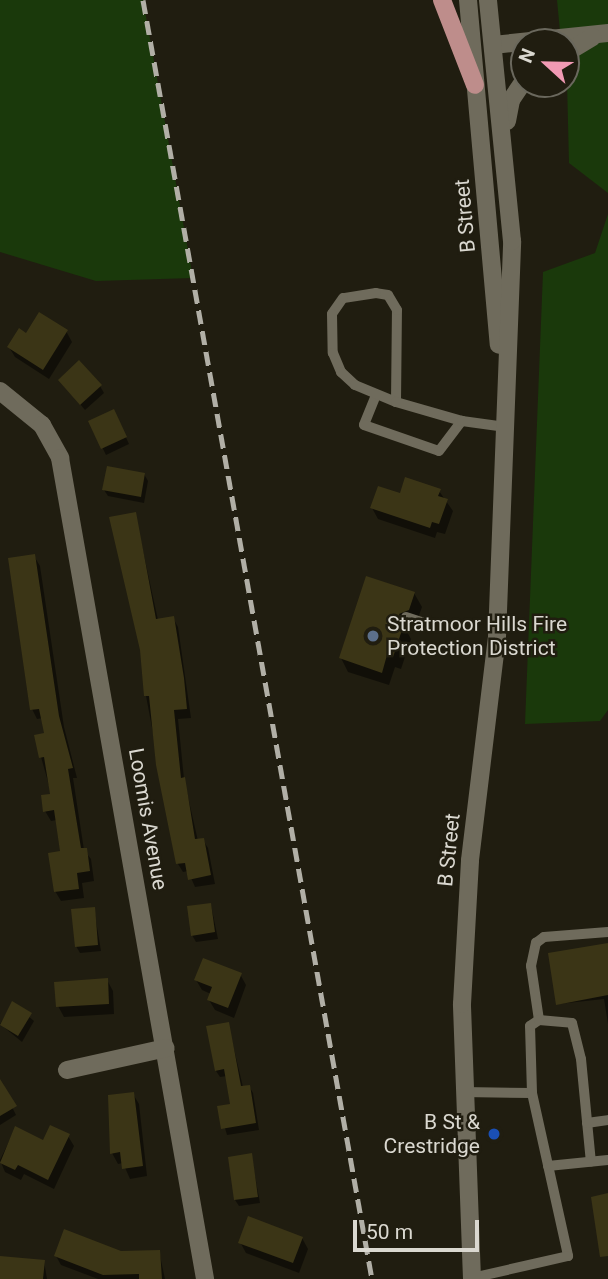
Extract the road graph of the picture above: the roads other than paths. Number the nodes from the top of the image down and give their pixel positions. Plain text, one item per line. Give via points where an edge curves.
1 (442, 0) edge
2 (468, 0) edge
3 (488, 0) edge
4 (603, 33) edge
5 (493, 45) junction
6 (580, 45) edge
7 (475, 85) junction
8 (512, 98) edge
9 (503, 138) junction
10 (0, 391) edge
11 (376, 395) junction
12 (396, 402) junction
13 (462, 421) junction
14 (507, 427) junction
15 (407, 617) dead end
16 (437, 626) dead end
17 (608, 932) edge
18 (539, 1020) junction
19 (166, 1048) junction
20 (67, 1070) dead end
21 (462, 1092) junction
22 (532, 1093) junction
23 (608, 1120) edge
24 (587, 1123) junction
25 (608, 1160) edge
26 (591, 1162) junction
27 (548, 1166) junction
28 (205, 1279) edge
29 (470, 1279) edge

1 - 7 main road
2 - 7 main road, B Street
3 - 5 main road, B Street
4 - 5 main road
4 - 6 main road
5 - 9 main road, B Street
7 - 14 main road, B Street
8 - 9 main road
9 - 14 main road, B Street via 512,241
10 - 19 main road, Loomis Avenue via 42,425 60,458
11 - 12 lane
11 - 12 lane via 348,379 333,353 335,305 357,294 388,295 397,310
11 - 13 lane via 364,425 439,450
12 - 13 lane
13 - 14 lane
14 - 21 main road, B Street via 497,636 466,904
15 - 16 lane
17 - 18 lane via 544,937 536,943 531,966
18 - 22 lane via 530,1026
18 - 24 lane via 576,1026
19 - 20 main road
19 - 28 main road, Loomis Avenue
21 - 22 lane
21 - 29 main road, B Street
22 - 27 lane
23 - 24 lane
24 - 26 lane
25 - 26 lane
26 - 27 lane
27 - 29 lane via 566,1259

